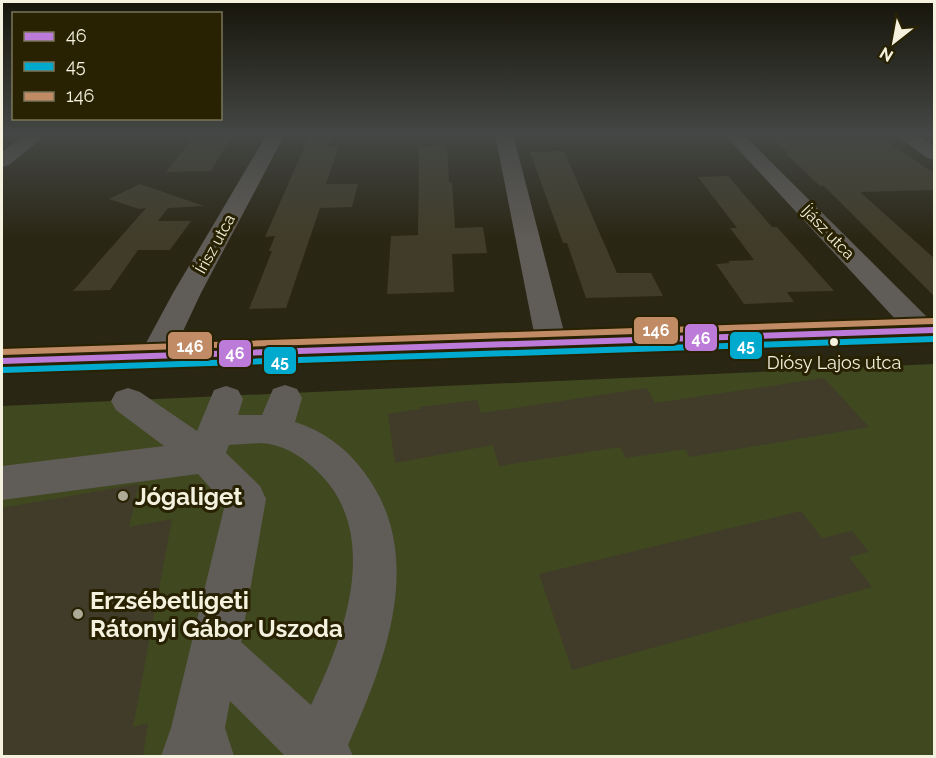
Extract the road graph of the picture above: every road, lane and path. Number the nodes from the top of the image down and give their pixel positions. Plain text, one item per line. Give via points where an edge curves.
1 (256, 169) edge
2 (512, 169) edge
3 (768, 169) edge
4 (928, 330) edge
5 (551, 341) junction
6 (156, 356) junction
7 (2, 361) edge
8 (128, 401) dead end
9 (216, 429) junction
10 (2, 483) edge
11 (214, 651) junction
12 (197, 747) edge
13 (319, 754) edge

1 - 6 street, Írisz utca
2 - 5 street
3 - 4 street, Íjász utca
4 - 5 street
5 - 6 street
6 - 7 street
8 - 9 street
9 - 10 street
9 - 11 street via 246,500
9 - 13 street via 280,414 308,443 328,455 364,504 376,542 375,587 364,638
11 - 12 street
11 - 13 street

